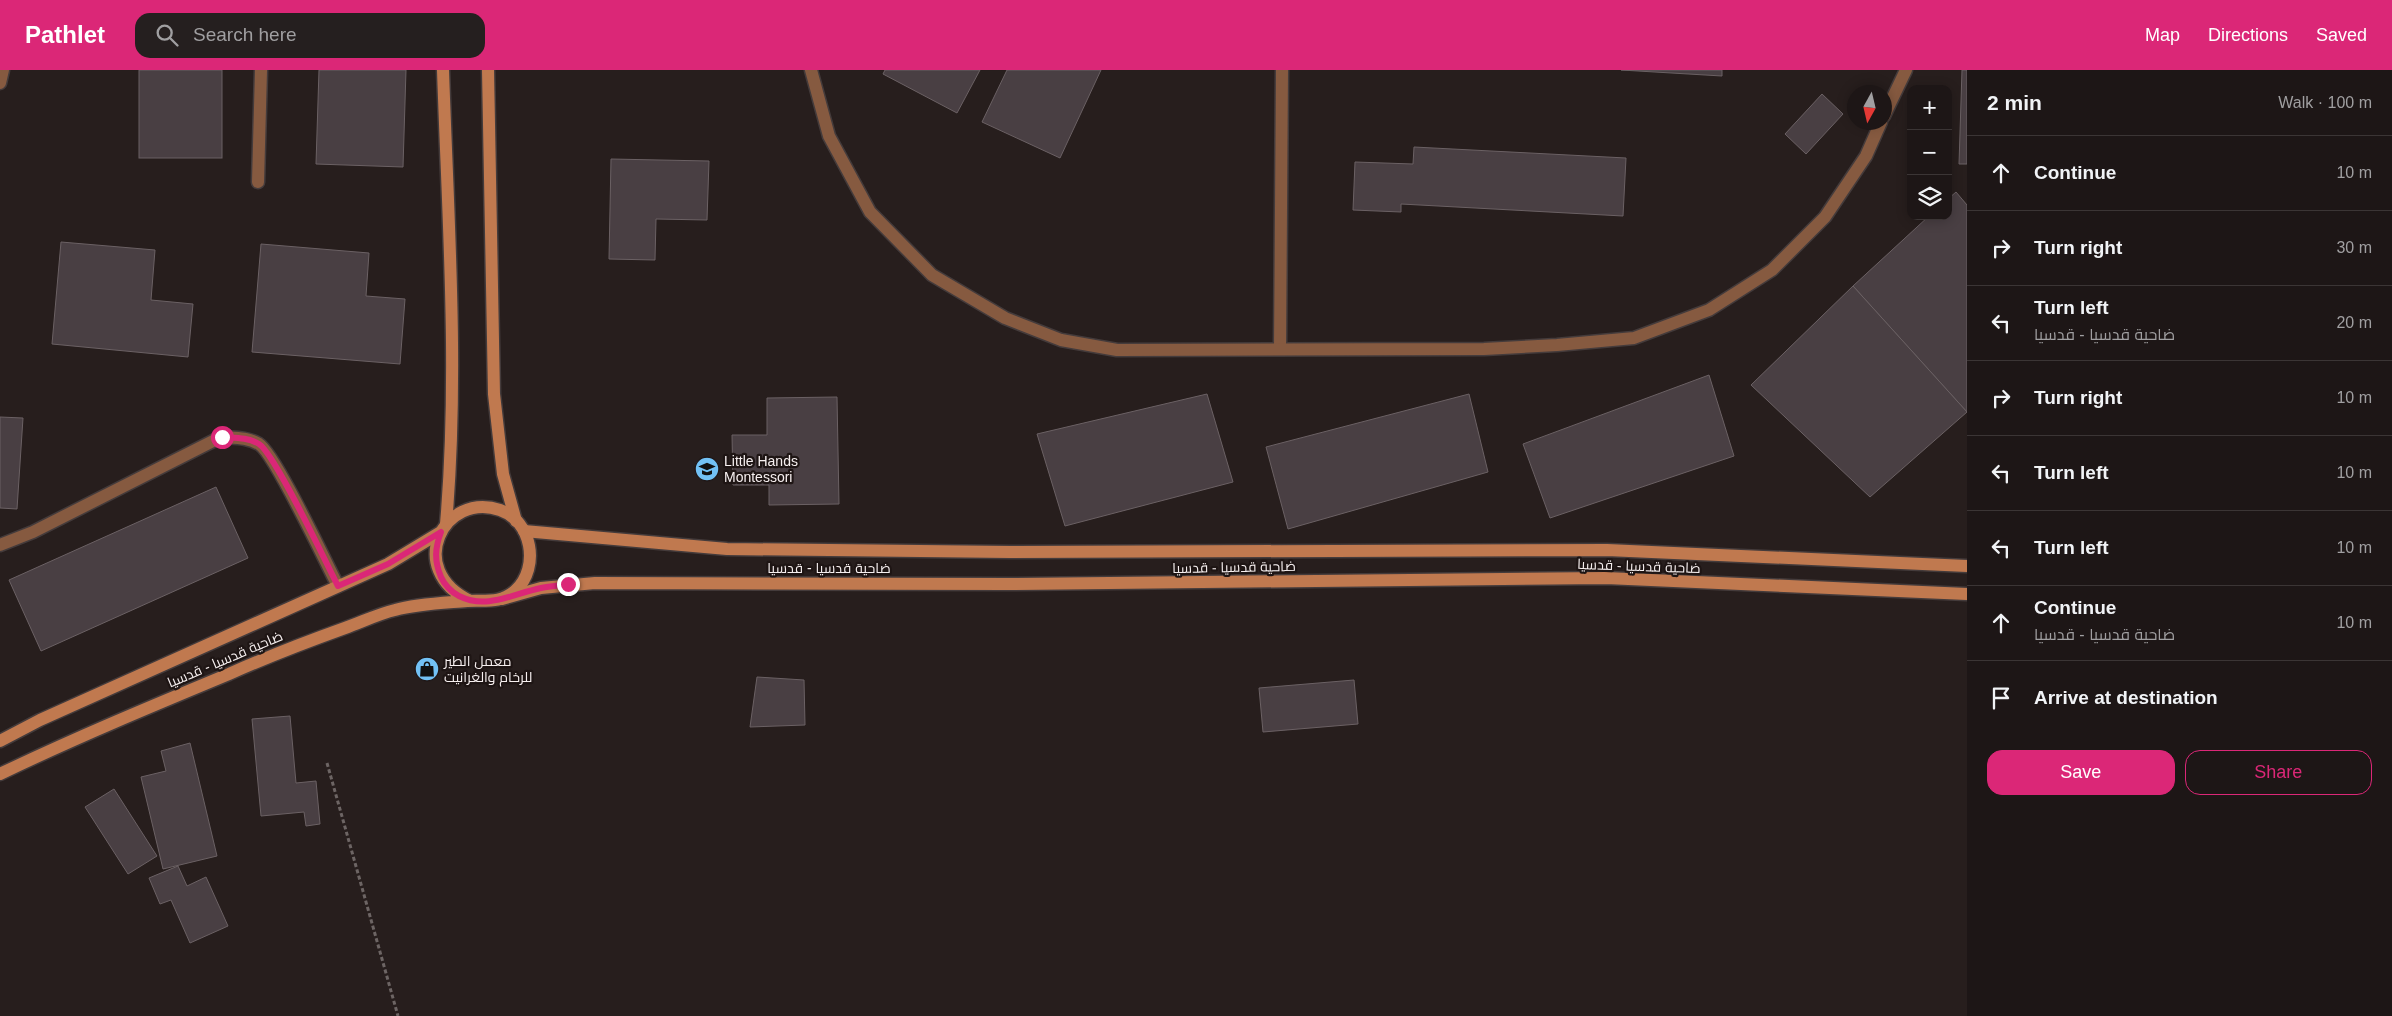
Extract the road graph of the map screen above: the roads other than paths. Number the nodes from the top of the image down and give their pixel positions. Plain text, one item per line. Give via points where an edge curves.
1 (3, 70) edge
2 (261, 70) edge
3 (443, 70) edge
4 (488, 70) edge
5 (811, 70) edge
6 (1282, 70) edge
7 (1906, 70) edge
8 (0, 83) edge
9 (1892, 99) edge
10 (1878, 130) edge
11 (258, 182) dead end
12 (1280, 349) junction
13 (520, 526) junction
14 (444, 528) junction
15 (0, 545) edge
16 (1967, 566) edge
17 (338, 586) junction
18 (1967, 594) edge
19 (502, 599) junction
20 (470, 601) junction
21 (0, 741) edge
22 (0, 774) edge

1 - 8 street
2 - 11 street
3 - 14 main road via 453,350 453,432
4 - 13 main road via 494,394 503,474
5 - 12 street via 829,136 870,212 932,275 1005,318 1061,340 1117,350
6 - 12 street
7 - 9 street
10 - 12 street via 1866,156 1826,217 1772,270 1700,313 1634,338 1484,349
13 - 14 main road via 500,510 480,508 462,512
13 - 16 main road, ضاحية قدسيا - قدسيا via 727,549 1000,552 1608,550
13 - 19 main road via 530,546 531,562 526,578
14 - 17 main road, ضاحية قدسيا - قدسيا via 388,564
14 - 20 main road via 435,548 436,565 442,581 454,594
15 - 17 street via 222,437 244,438 261,445 280,474
17 - 21 main road, ضاحية قدسيا - قدسيا
18 - 19 main road, ضاحية قدسيا - قدسيا via 1606,578 1019,584 596,583 541,588
19 - 20 main road via 486,603
20 - 22 main road, ضاحية قدسيا - قدسيا via 395,610 280,652 58,746

